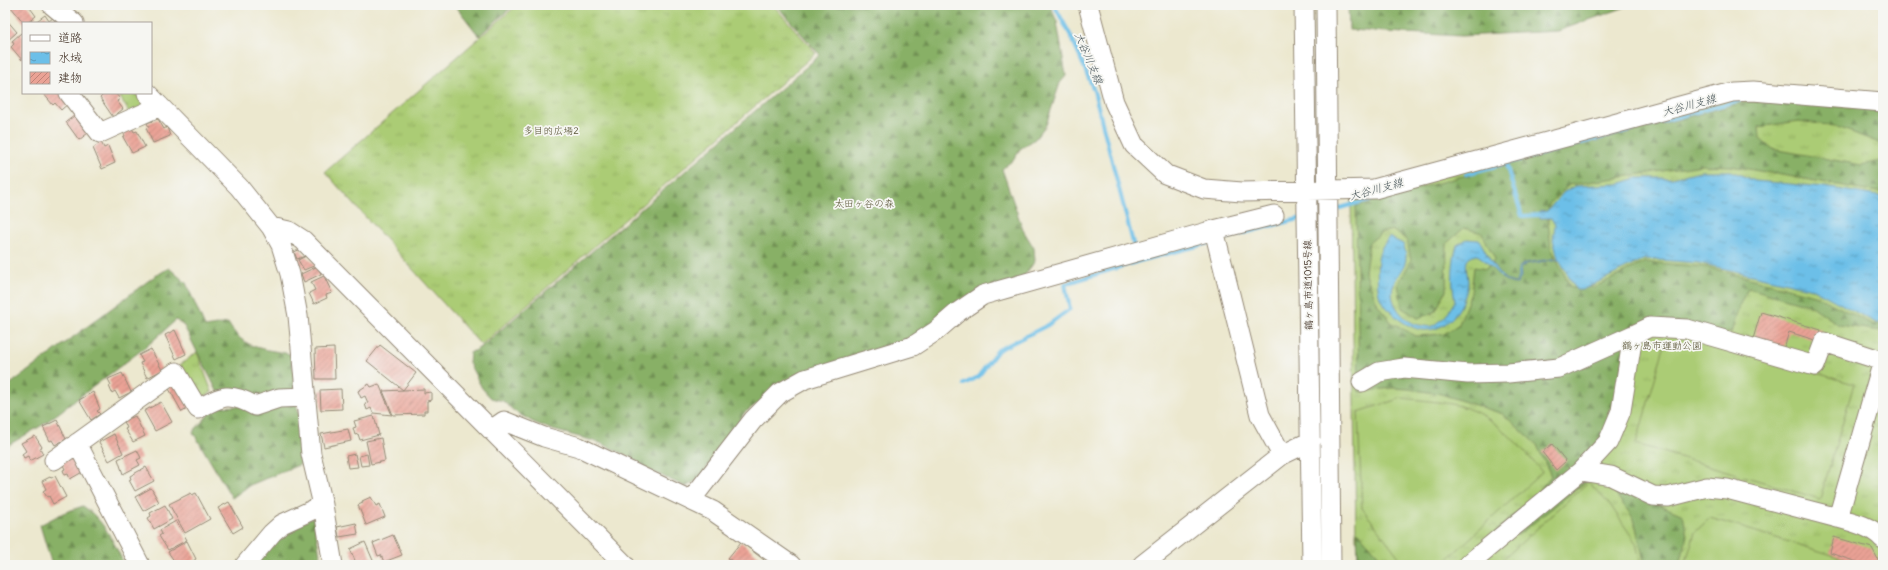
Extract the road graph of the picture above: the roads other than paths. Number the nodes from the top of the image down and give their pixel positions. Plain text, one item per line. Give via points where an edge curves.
1 (52, 5) edge
2 (1088, 5) edge
3 (1304, 5) edge
4 (1326, 5) edge
5 (73, 22) edge
6 (70, 94) edge
7 (154, 99) edge
8 (1883, 102) edge
9 (1307, 192) junction
10 (1327, 192) junction
11 (1274, 215) dead end
12 (271, 227) junction
13 (1214, 230) junction
14 (1633, 335) junction
15 (1883, 361) edge
16 (1362, 382) dead end
17 (306, 396) junction
18 (491, 430) junction
19 (1311, 441) junction
20 (77, 443) junction
21 (1282, 455) junction
22 (54, 460) dead end
23 (1581, 471) junction
24 (691, 500) junction
25 (323, 506) junction
26 (1838, 518) junction
27 (1883, 539) edge
28 (140, 565) edge
29 (245, 565) edge
30 (333, 565) edge
31 (624, 565) edge
32 (791, 565) edge
33 (1142, 565) edge
34 (1312, 565) edge
35 (1331, 565) edge
36 (1467, 565) edge

1 - 5 street
2 - 9 street via 1114,102 1134,145 1165,174 1204,189
3 - 9 street, 鶴ヶ島市道1015号線
4 - 10 street, 鶴ヶ島市道1015号線
6 - 7 street via 100,133
7 - 12 street via 239,187
8 - 10 street via 1732,92 1374,189
9 - 10 street
9 - 19 street, 鶴ヶ島市道1015号線
10 - 35 street, 鶴ヶ島市道1015号線
11 - 13 street
12 - 17 street via 281,245 290,274 298,316
12 - 18 street via 289,231 303,240
13 - 21 street via 1260,415
13 - 24 street via 983,295 913,346 805,379 780,393 753,420
14 - 15 street via 1650,327 1687,329 1815,366 1824,342
14 - 16 street via 1559,368 1508,374 1404,368 1379,372
14 - 23 street via 1621,411 1608,442
15 - 26 street
17 - 20 street via 279,398 255,406 238,397 218,397 198,409 176,372
17 - 25 street via 310,454
18 - 24 street via 504,421 544,437 579,447
18 - 31 street
19 - 21 street
19 - 34 street, 鶴ヶ島市道1015号線
20 - 22 street
20 - 28 street
21 - 33 street
23 - 26 street via 1611,476 1653,496 1668,497 1707,487 1727,488
23 - 36 street
24 - 32 street via 713,511
25 - 29 street via 282,524
25 - 30 street
26 - 27 street via 1857,524

